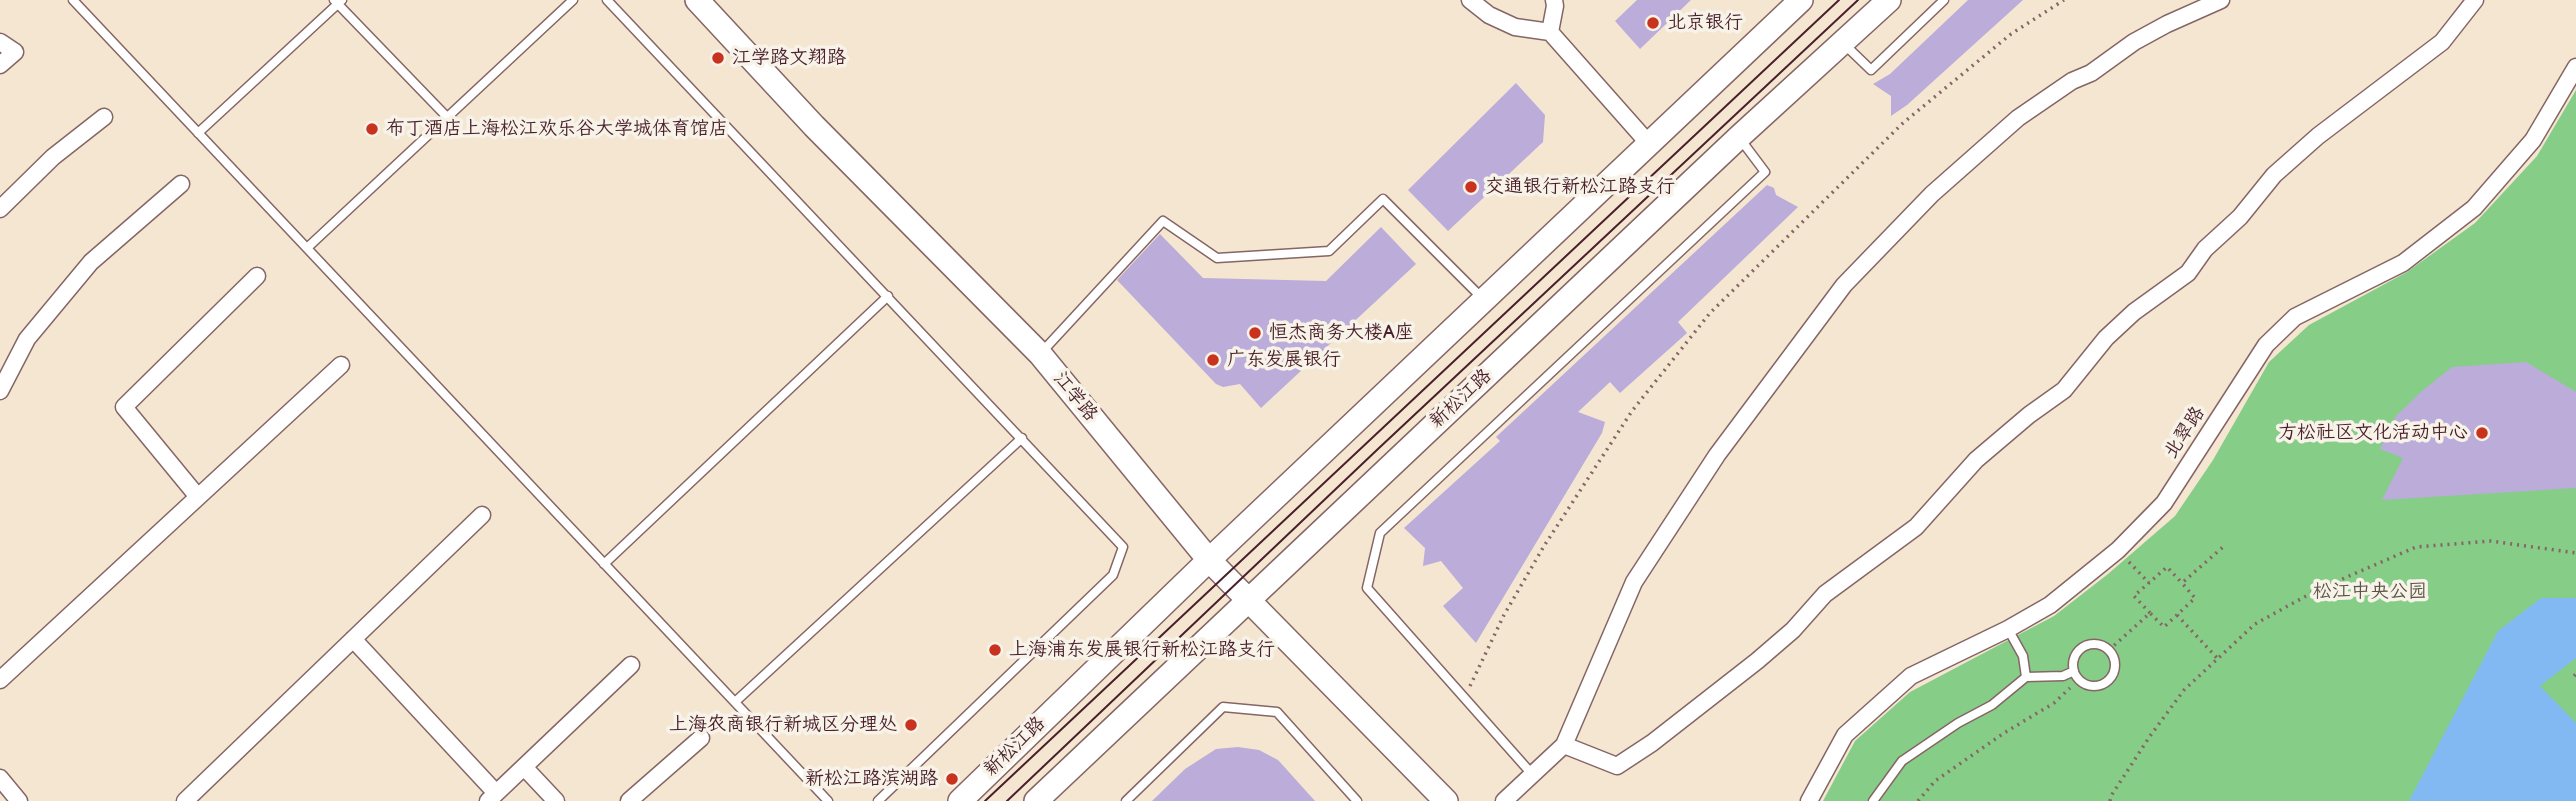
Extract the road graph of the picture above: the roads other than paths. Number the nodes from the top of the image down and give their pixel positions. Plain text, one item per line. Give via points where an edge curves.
1 (73, 0) edge
2 (573, 0) edge
3 (607, 0) edge
4 (698, 0) edge
5 (1470, 0) edge
6 (1554, 0) edge
7 (1801, 0) edge
8 (1889, 0) edge
9 (1944, 0) edge
10 (2221, 0) edge
11 (2475, 0) edge
12 (338, 1) edge
13 (1550, 32) junction
14 (0, 42) edge
15 (1843, 42) junction
16 (0, 65) edge
17 (2576, 67) edge
18 (104, 117) dead end
19 (447, 117) junction
20 (198, 133) junction
21 (1739, 137) junction
22 (1650, 145) junction
23 (181, 184) dead end
24 (0, 209) edge
25 (307, 248) junction
26 (257, 276) dead end
27 (888, 296) junction
28 (1485, 300) junction
29 (1040, 354) junction
30 (341, 365) dead end
31 (0, 391) edge
32 (1022, 438) junction
33 (198, 497) junction
34 (482, 515) dead end
35 (1209, 560) junction
36 (604, 564) junction
37 (1249, 599) junction
38 (2008, 629) junction
39 (353, 639) junction
40 (631, 665) dead end
41 (2074, 671) junction
42 (2025, 677) junction
43 (0, 680) edge
44 (735, 702) junction
45 (701, 738) dead end
46 (1564, 745) junction
47 (524, 767) junction
48 (1531, 774) junction
49 (0, 778) edge
50 (492, 797) edge
51 (19, 801) edge
52 (185, 801) edge
53 (556, 801) edge
54 (629, 801) edge
55 (828, 801) edge
56 (878, 801) edge
57 (960, 801) edge
58 (1036, 801) edge
59 (1126, 801) edge
60 (1357, 801) edge
61 (1446, 801) edge
62 (1504, 801) edge
63 (1809, 801) edge
64 (1873, 801) edge

1 - 20 lane
2 - 19 lane
3 - 27 lane
4 - 29 main road, 江学路 via 814,126
5 - 13 street via 1516,27
6 - 13 street
7 - 22 main road, 新松江路
8 - 15 main road, 新松江路
9 - 15 lane via 1871,70
10 - 46 street via 2134,43 2018,118 1932,194 1844,285 1717,455 1634,582
11 - 46 street via 2442,42 2274,175 2188,273 2106,338 2064,390 1976,460 1916,527 1825,594 1793,630 1748,668 1617,766
12 - 19 lane
12 - 20 lane
13 - 22 street
14 - 16 street via 15,52
15 - 21 main road, 新松江路
17 - 38 street, 北翠路 via 2533,140 2474,208 2403,262 2295,317 2266,345 2164,503 2118,550 2050,605
18 - 24 street via 53,157
19 - 25 lane
20 - 25 lane
21 - 37 main road, 新松江路
21 - 48 lane via 1765,172 1380,533 1367,588
22 - 28 main road, 新松江路
23 - 31 street via 91,262 27,339
25 - 36 lane
26 - 33 street via 124,407
27 - 32 lane
27 - 36 lane
28 - 29 lane via 1383,200 1328,251 1217,258 1163,221
28 - 35 main road, 新松江路
29 - 35 main road, 江学路
30 - 33 street
32 - 44 lane
32 - 56 lane via 1123,547 1113,575
33 - 43 street
34 - 39 street
35 - 37 main road, 江学路
35 - 57 main road, 新松江路
36 - 44 lane
37 - 58 main road, 新松江路
37 - 61 main road, 江学路
38 - 42 lane via 2023,656
38 - 63 street, 北翠路 via 1911,676 1845,735
39 - 50 street
39 - 52 street
40 - 47 street
41 - 41 lane via 2075,657 2083,647 2097,644 2109,650 2115,661 2113,674 2104,684 2091,686
41 - 42 lane via 2063,676
42 - 64 lane via 1992,705 1902,761
44 - 55 lane
45 - 54 street
46 - 48 street
47 - 50 street
47 - 53 street
48 - 62 street
49 - 51 street
59 - 60 lane via 1223,707 1277,712

